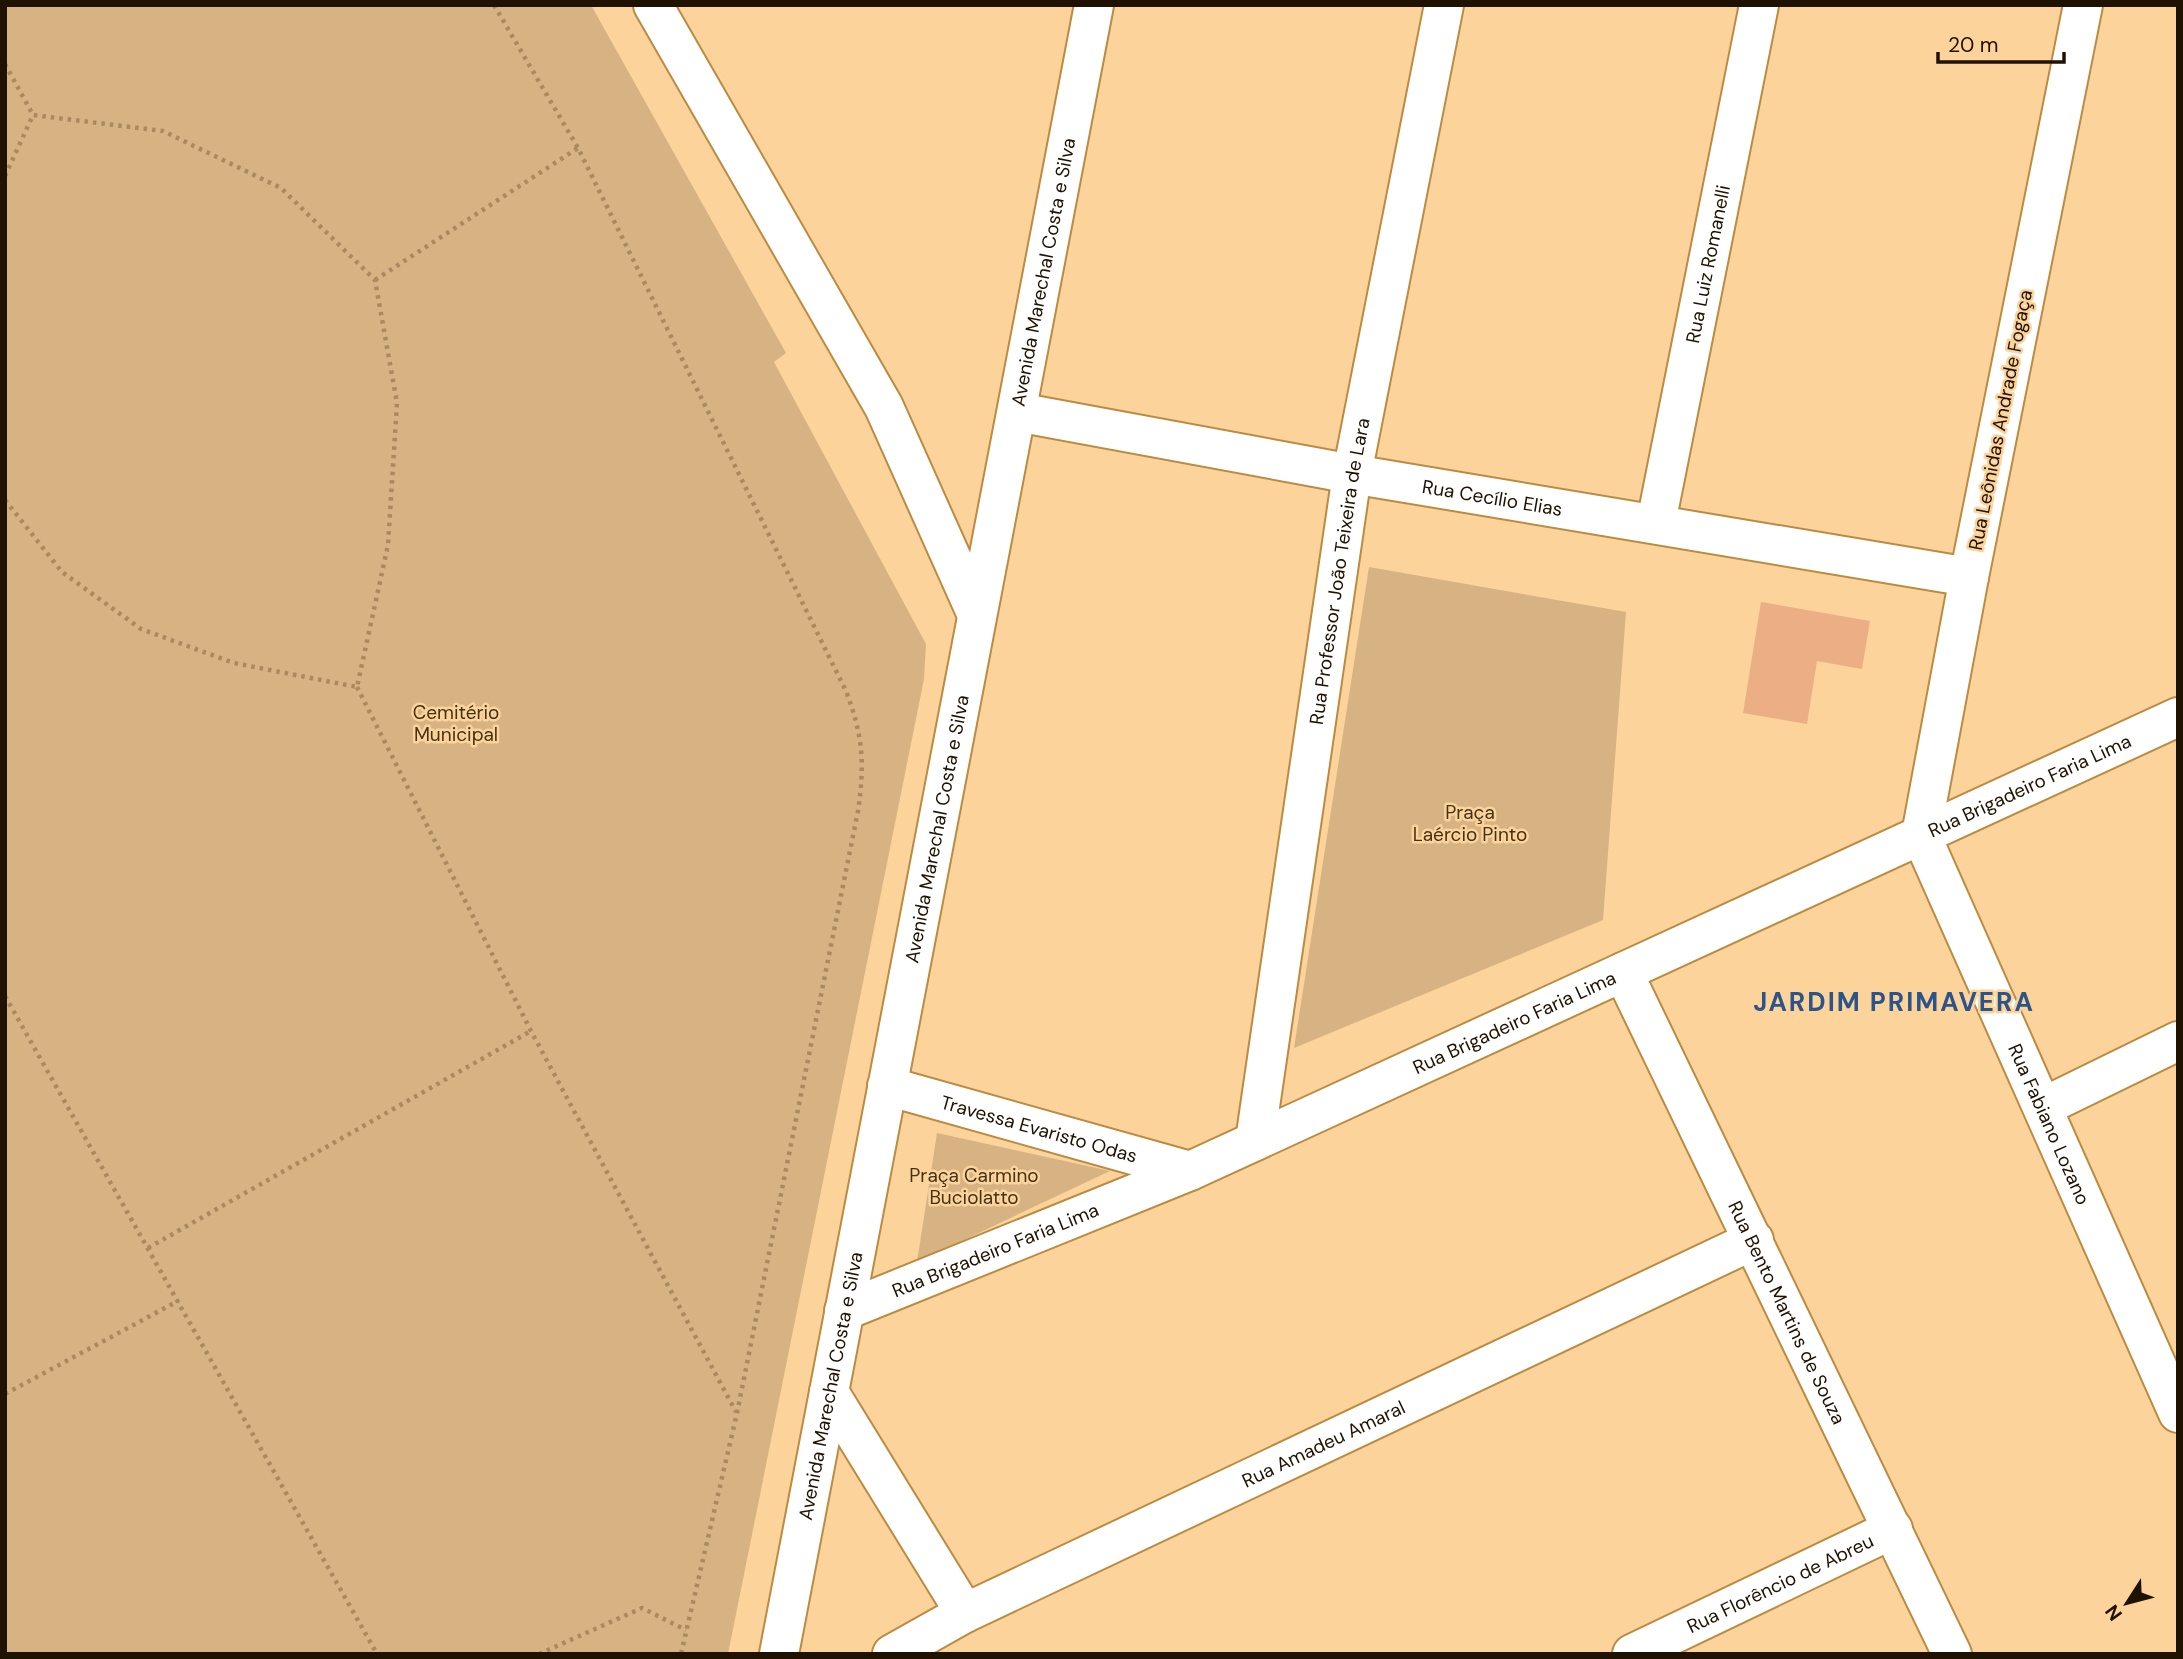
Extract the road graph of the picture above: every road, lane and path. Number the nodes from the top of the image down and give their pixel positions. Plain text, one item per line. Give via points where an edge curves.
1 (494, 5) edge
2 (653, 5) edge
3 (1094, 5) edge
4 (1444, 5) edge
5 (1759, 5) edge
6 (2083, 5) edge
7 (5, 64) edge
8 (33, 115) junction
9 (578, 148) junction
10 (5, 176) edge
11 (375, 280) junction
12 (1017, 412) junction
13 (1352, 474) junction
14 (5, 500) edge
15 (1656, 523) junction
16 (1969, 577) junction
17 (978, 615) junction
18 (357, 687) junction
19 (2178, 717) edge
20 (1921, 835) junction
21 (1623, 972) junction
22 (5, 996) edge
23 (531, 1031) junction
24 (2178, 1041) edge
25 (887, 1086) junction
26 (2043, 1107) junction
27 (1255, 1141) junction
28 (1190, 1171) junction
29 (1754, 1240) junction
30 (148, 1248) junction
31 (178, 1301) junction
32 (844, 1311) junction
33 (829, 1392) junction
34 (5, 1394) edge
35 (737, 1413) junction
36 (2178, 1413) edge
37 (1893, 1529) junction
38 (965, 1613) junction
39 (686, 1630) junction
40 (377, 1654) edge
41 (539, 1654) edge
42 (681, 1654) edge
43 (779, 1654) edge
44 (892, 1654) edge
45 (1632, 1654) edge
46 (1952, 1654) edge

1 - 9 path
2 - 17 street via 884,407
3 - 12 street, Avenida Marechal Costa e Silva
4 - 13 street, Rua Professor João Teixeira de Lara
5 - 15 street, Rua Luiz Romanelli
6 - 16 street, Rua Leônidas Andrade Fogaça
7 - 8 path
8 - 10 path
8 - 11 path via 163,131 281,188
9 - 11 path
9 - 35 path via 846,691 860,730 864,770 858,811
11 - 18 path via 397,403 388,545
12 - 13 street, Rua Cecílio Elias
12 - 17 street, Avenida Marechal Costa e Silva
13 - 15 street, Rua Cecílio Elias
13 - 27 street, Rua Professor João Teixeira de Lara
14 - 18 path via 62,572 141,629 234,663
15 - 16 street, Rua Cecílio Elias
16 - 20 street, Rua Leônidas Andrade Fogaça
17 - 25 street, Avenida Marechal Costa e Silva
18 - 23 path
19 - 20 street, Rua Brigadeiro Faria Lima
20 - 21 street, Rua Brigadeiro Faria Lima
20 - 26 street, Rua Fabiano Lozano
21 - 27 street, Rua Brigadeiro Faria Lima
21 - 29 street, Rua Bento Martins de Souza
22 - 30 path
23 - 30 path
23 - 35 path
24 - 26 street
25 - 28 street, Travessa Evaristo Odas
25 - 32 street, Avenida Marechal Costa e Silva
26 - 36 street, Rua Fabiano Lozano
27 - 28 street, Rua Brigadeiro Faria Lima
28 - 32 street, Rua Brigadeiro Faria Lima
29 - 37 street, Rua Bento Martins de Souza
29 - 38 street, Rua Amadeu Amaral
30 - 31 path
31 - 34 path
31 - 40 path
32 - 33 street, Avenida Marechal Costa e Silva
33 - 38 street
33 - 43 street, Avenida Marechal Costa e Silva
35 - 39 path
37 - 45 street, Rua Florêncio de Abreu
37 - 46 street, Rua Bento Martins de Souza
38 - 44 street, Rua Amadeu Amaral
39 - 41 path via 642,1608
39 - 42 path

